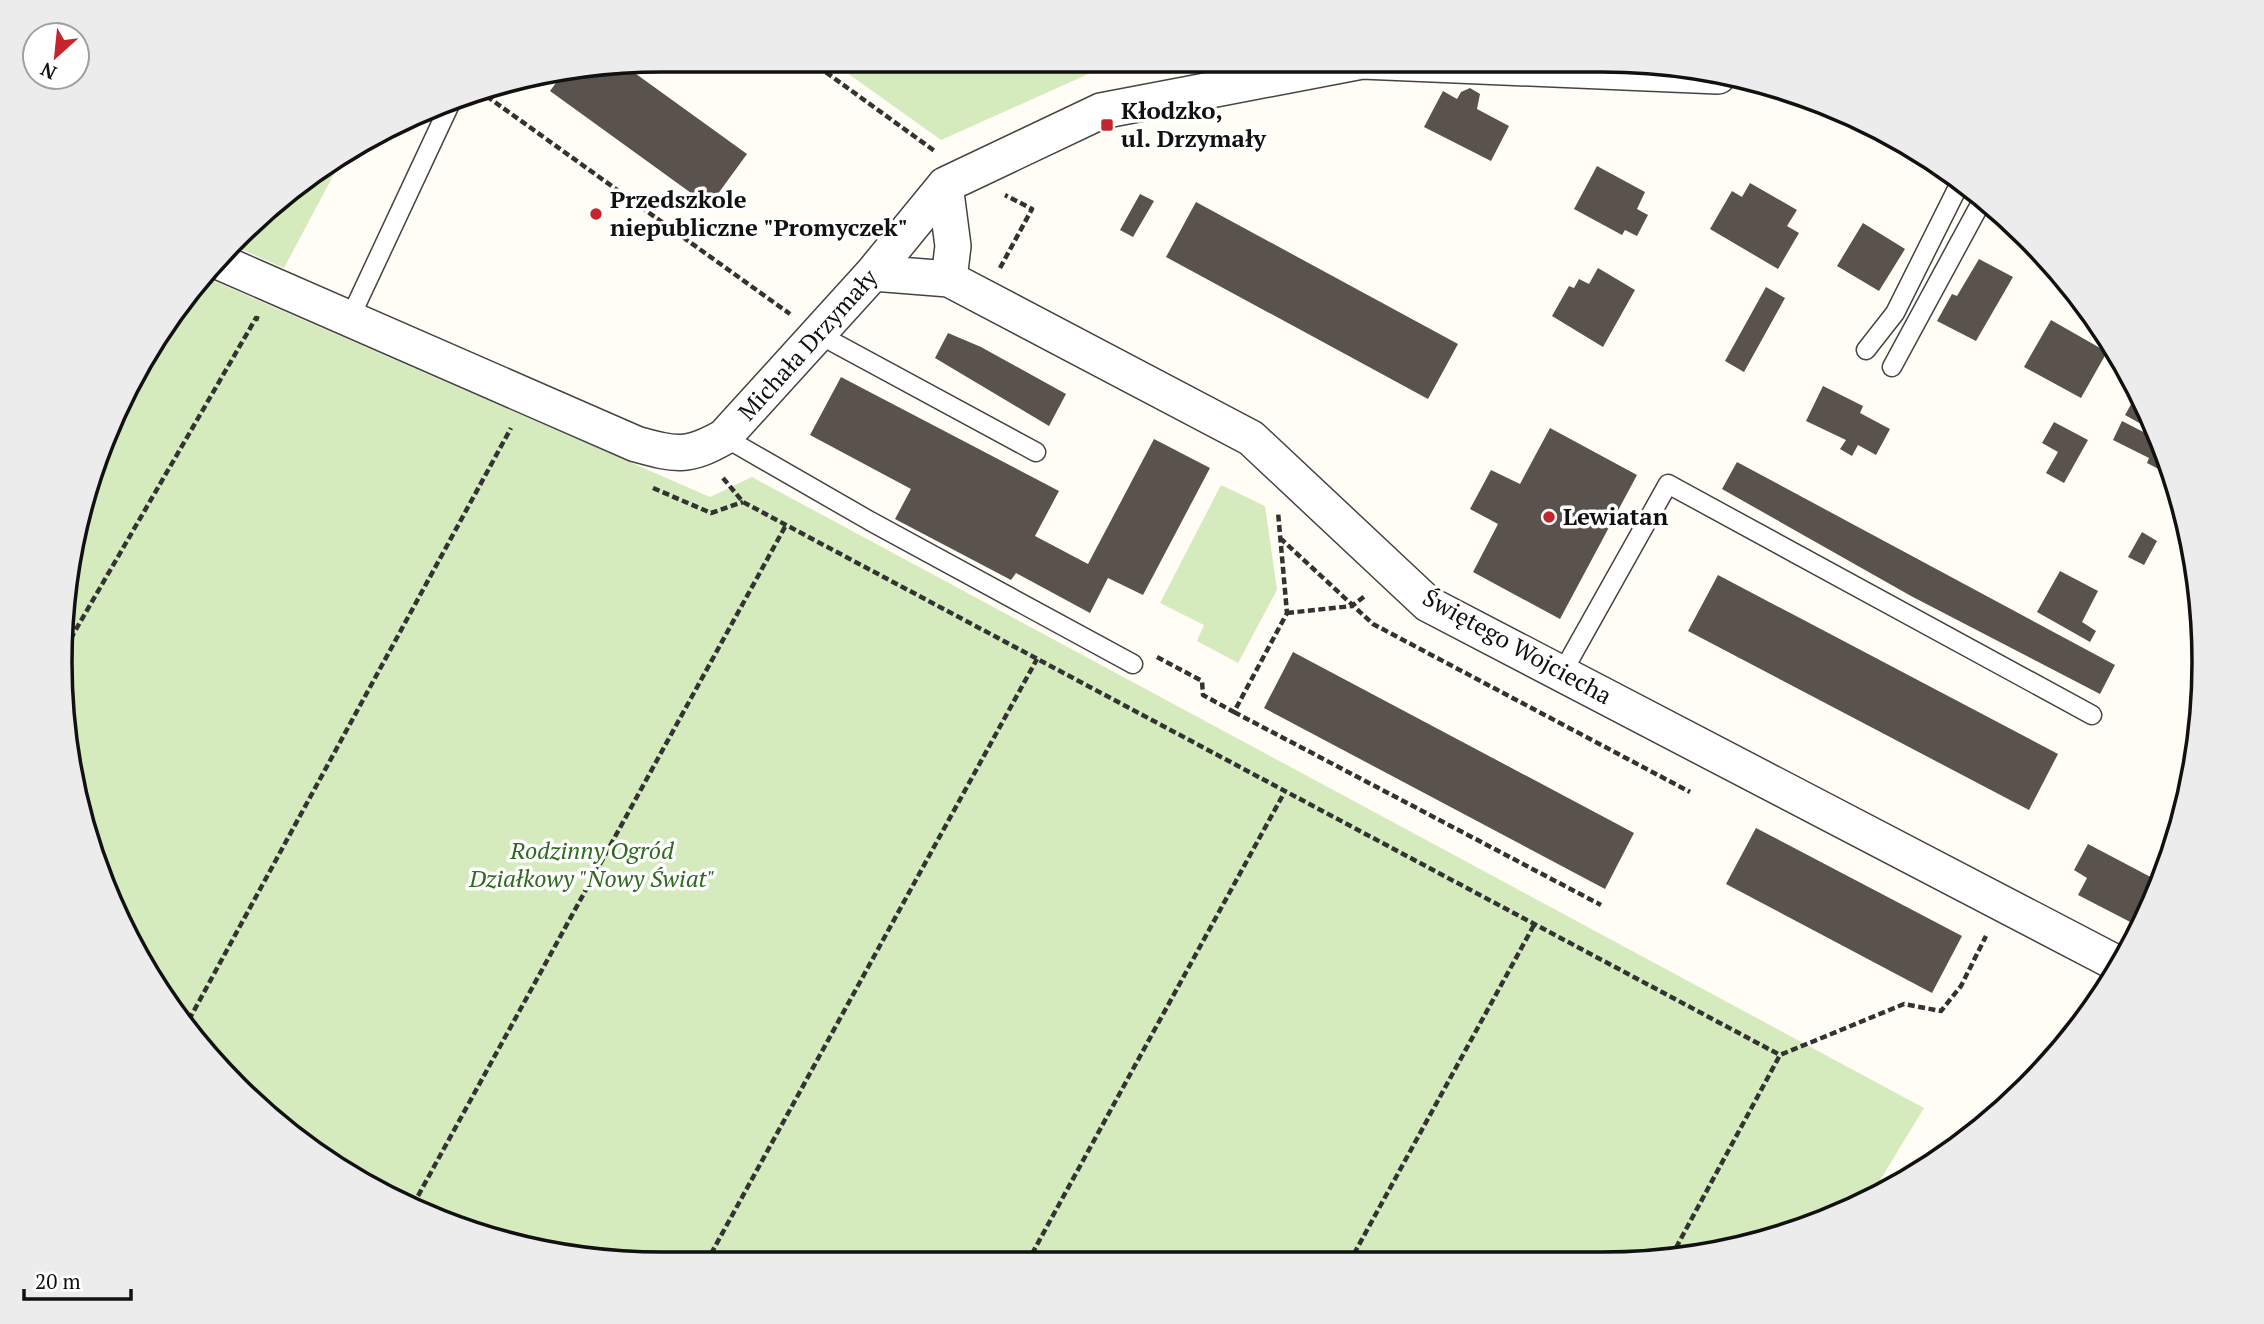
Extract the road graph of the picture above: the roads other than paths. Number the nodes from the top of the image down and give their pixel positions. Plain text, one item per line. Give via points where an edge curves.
1 (1305, 72) edge
2 (446, 113) edge
3 (956, 180) junction
4 (1956, 190) edge
5 (1978, 208) edge
6 (226, 265) edge
7 (873, 274) junction
8 (949, 279) junction
9 (350, 318) junction
10 (818, 334) junction
11 (1866, 350) dead end
12 (1892, 368) dead end
13 (712, 444) junction
14 (1036, 452) dead end
15 (1133, 664) road end
16 (1562, 673) junction
17 (2092, 715) dead end
18 (2111, 960) edge

1 - 3 street, Michała Drzymały via 1101,111
2 - 9 lane
3 - 7 street, Michała Drzymały
3 - 8 street
4 - 11 lane via 1895,313
5 - 12 lane
6 - 9 street
7 - 8 street, Świętego Wojciecha
7 - 10 street, Michała Drzymały
8 - 16 street, Świętego Wojciecha via 1251,439 1428,604
9 - 13 street via 636,444 672,453
10 - 13 street, Michała Drzymały
10 - 14 lane
13 - 15 lane via 870,521
16 - 17 lane via 1668,484
16 - 18 street, Świętego Wojciecha

